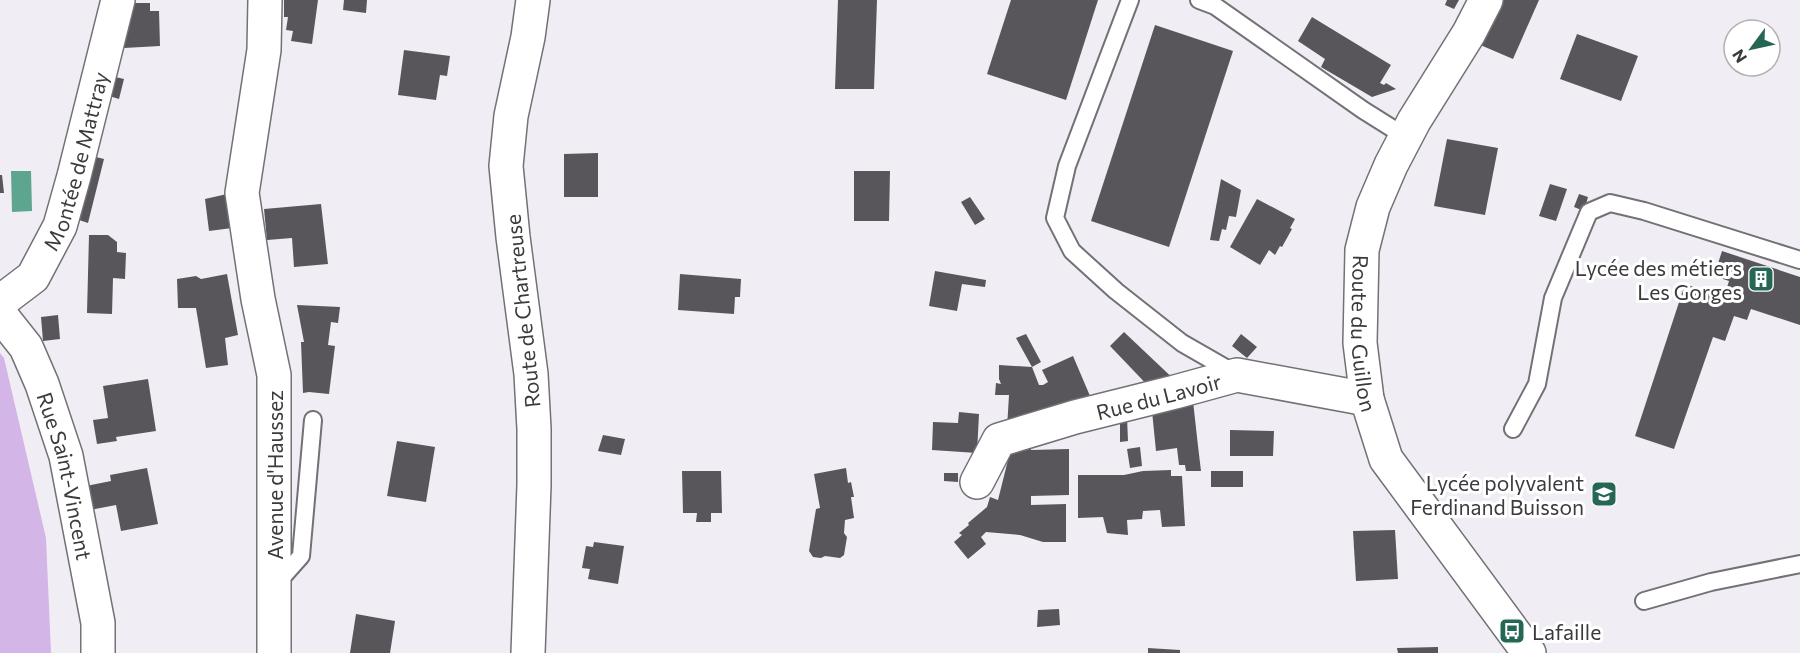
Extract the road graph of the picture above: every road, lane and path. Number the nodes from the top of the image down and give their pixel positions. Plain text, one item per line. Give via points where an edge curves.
1 (118, 0) edge
2 (266, 0) edge
3 (533, 0) edge
4 (1130, 0) edge
5 (1199, 0) edge
6 (1486, 0) edge
7 (1406, 137) junction
8 (1800, 260) edge
9 (0, 302) edge
10 (0, 309) edge
11 (1237, 375) junction
12 (1367, 399) junction
13 (313, 420) dead end
14 (1513, 429) dead end
15 (977, 482) dead end
16 (1800, 564) edge
17 (274, 586) junction
18 (1644, 601) dead end
19 (528, 639) edge
20 (98, 653) edge
21 (274, 653) edge
22 (1529, 653) edge

1 - 9 street, Montée de Mattray via 60,226 33,277
2 - 17 street, Avenue d'Haussez via 264,50 242,193 274,375
3 - 19 street, Route de Chartreuse via 506,166 534,429
4 - 11 lane via 1067,166 1055,218 1072,251 1116,291 1182,343
5 - 7 lane via 1215,6
6 - 7 street, Route du Guillon
7 - 12 street, Route du Guillon via 1373,207 1362,250 1360,343
8 - 14 lane via 1610,203 1589,212 1554,298 1537,384
10 - 20 street, Rue Saint-Vincent via 26,347 66,456 98,623
11 - 12 street, Rue du Lavoir
11 - 15 street, Rue du Lavoir via 999,440
12 - 22 street, Route du Guillon via 1386,459
13 - 17 lane via 301,555
16 - 18 lane via 1711,582
17 - 21 street, Avenue d'Haussez

